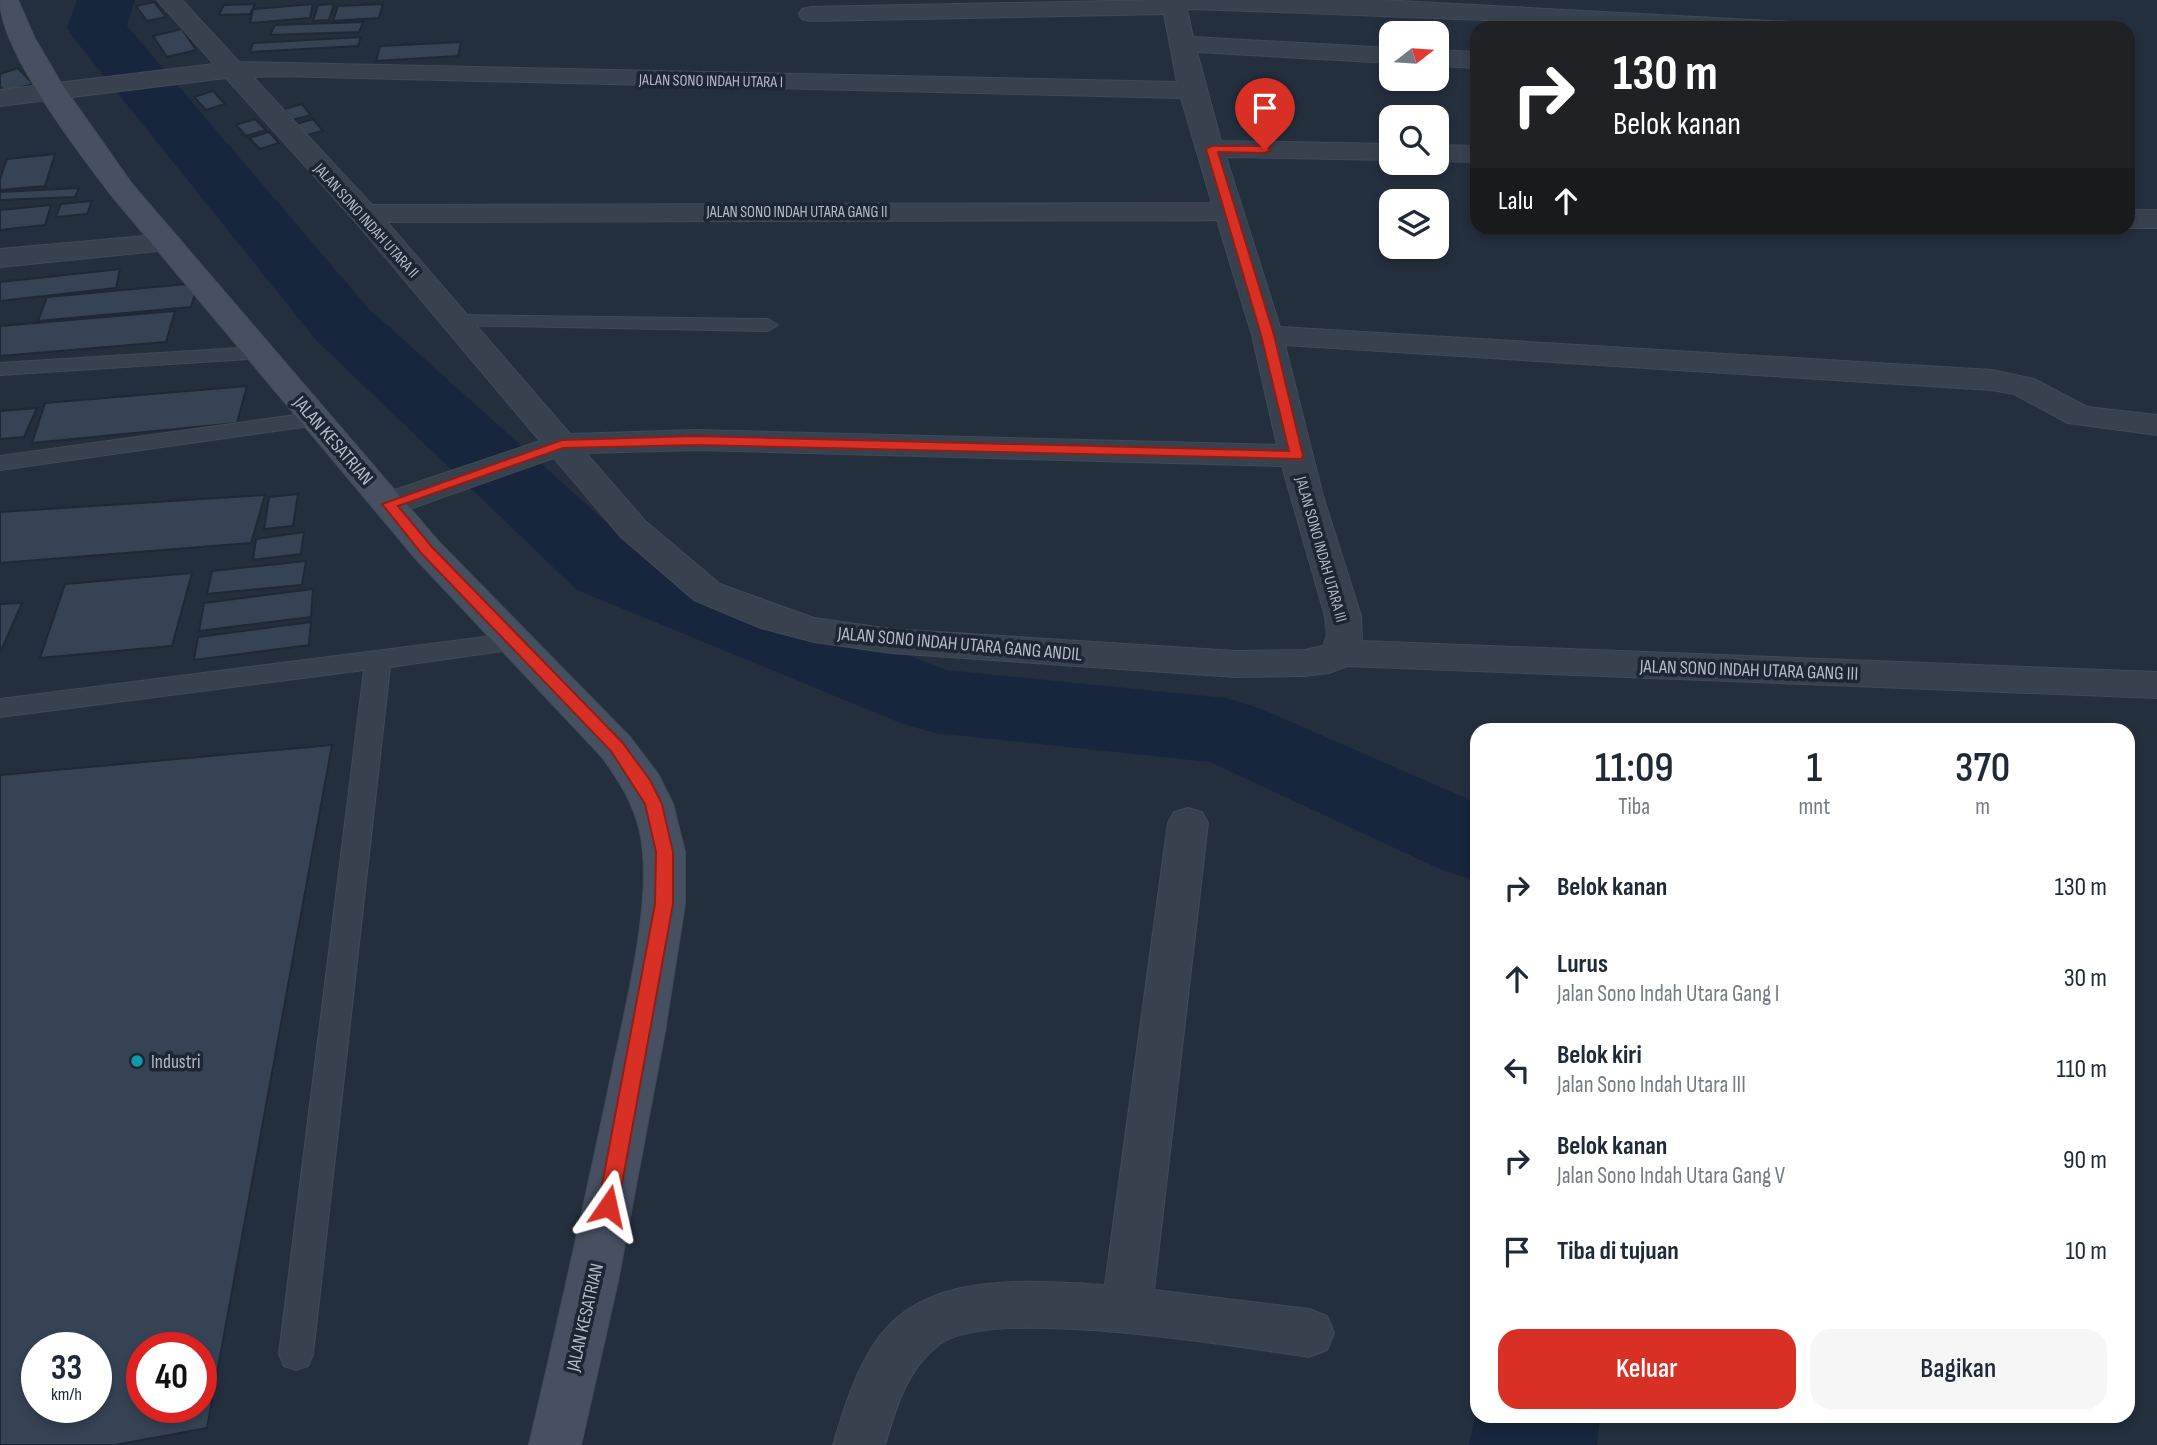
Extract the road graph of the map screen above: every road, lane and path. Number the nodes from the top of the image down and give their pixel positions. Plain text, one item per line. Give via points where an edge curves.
1 (6, 0) edge
2 (169, 0) edge
3 (1174, 3) edge
4 (811, 14) dead end
5 (1667, 21) edge
6 (1182, 44) junction
7 (1379, 54) edge
8 (1449, 59) edge
9 (1470, 60) edge
10 (219, 71) junction
11 (1192, 90) junction
12 (54, 93) junction
13 (0, 98) edge
14 (1212, 149) junction
15 (1379, 152) edge
16 (1449, 153) edge
17 (1470, 154) edge
18 (1231, 211) junction
19 (364, 214) junction
20 (2135, 219) edge
21 (2157, 219) edge
22 (168, 243) junction
23 (0, 258) edge
24 (456, 321) junction
25 (768, 325) dead end
26 (1268, 335) junction
27 (257, 352) junction
28 (0, 369) edge
29 (317, 419) junction
30 (2157, 425) edge
31 (554, 446) junction
32 (1297, 456) junction
33 (0, 463) edge
34 (389, 504) junction
35 (515, 642) junction
36 (1340, 653) junction
37 (378, 660) junction
38 (2157, 685) edge
39 (0, 708) edge
40 (1188, 823) dead end
41 (1127, 1310) junction
42 (1309, 1333) dead end
43 (296, 1354) dead end
44 (555, 1445) edge
45 (859, 1445) edge

1 - 12 street, JALAN KESATRIAN via 22,39
2 - 10 street, JALAN SONO INDAH UTARA II
3 - 4 street
3 - 5 street via 1438,9
3 - 6 street, JALAN SONO INDAH UTARA III
6 - 7 street
6 - 11 street, JALAN SONO INDAH UTARA III
8 - 9 street
10 - 11 street, JALAN SONO INDAH UTARA I via 358,69
10 - 12 street, JALAN SONO INDAH UTARA I
10 - 19 street, JALAN SONO INDAH UTARA II
11 - 14 street, JALAN SONO INDAH UTARA III
12 - 13 street, JALAN SONO INDAH UTARA I
12 - 22 street, JALAN KESATRIAN via 126,198
14 - 15 street
14 - 18 street, JALAN SONO INDAH UTARA III
16 - 17 street
18 - 19 street, JALAN SONO INDAH UTARA GANG II
18 - 26 street, JALAN SONO INDAH UTARA III
19 - 24 street, JALAN SONO INDAH UTARA II
20 - 21 street
22 - 23 street
22 - 27 street, JALAN KESATRIAN
24 - 25 lane
24 - 31 street, JALAN SONO INDAH UTARA II
26 - 30 street via 1992,380 2022,386 2087,418
26 - 32 street, JALAN SONO INDAH UTARA III
27 - 28 lane
27 - 29 street, JALAN KESATRIAN
29 - 33 lane
29 - 34 street, JALAN KESATRIAN
31 - 32 street via 697,440
31 - 34 street
31 - 36 street, JALAN SONO INDAH UTARA GANG ANDIL via 657,552 707,592 814,630 891,641 1223,663 1305,663 1329,660
32 - 36 street, JALAN SONO INDAH UTARA III via 1343,616 1345,635
34 - 35 street, JALAN KESATRIAN
35 - 37 lane
35 - 44 street, JALAN KESATRIAN via 631,765 653,804 664,852 664,904 643,1031
36 - 38 street, JALAN SONO INDAH UTARA GANG III
37 - 39 lane
37 - 43 lane
40 - 41 street
41 - 42 street
41 - 45 street via 1013,1305 953,1313 931,1322 905,1343 887,1366

